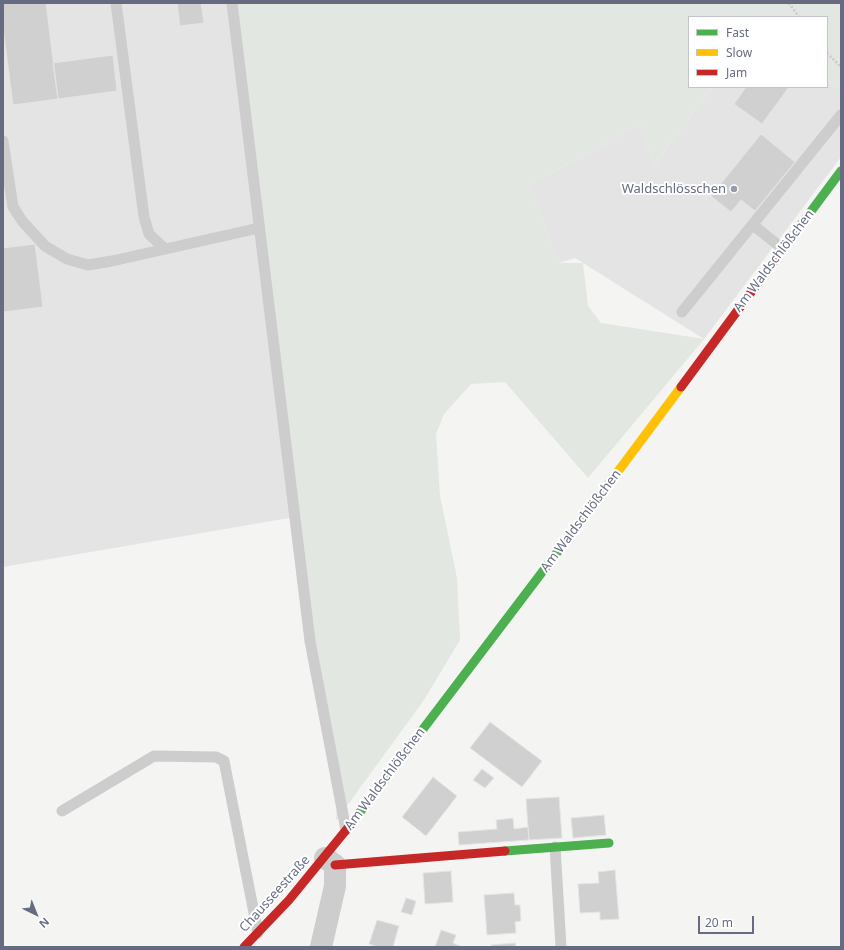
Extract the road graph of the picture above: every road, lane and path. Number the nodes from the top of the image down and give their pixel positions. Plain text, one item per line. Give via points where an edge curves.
1 (116, 3) edge
2 (232, 3) edge
3 (789, 3) edge
4 (798, 16) edge
5 (828, 54) edge
6 (841, 66) edge
7 (841, 115) edge
8 (3, 141) edge
9 (841, 171) edge
10 (753, 225) junction
11 (259, 228) junction
12 (165, 249) junction
13 (783, 249) junction
14 (682, 312) dead end
15 (62, 811) dead end
16 (346, 831) junction
17 (609, 843) dead end
18 (555, 847) junction
19 (330, 861) junction
20 (258, 933) junction
21 (244, 947) edge
22 (321, 947) edge
23 (561, 947) edge

1 - 12 lane via 144,217 149,234
2 - 11 lane
3 - 4 path
5 - 6 path
7 - 10 lane
8 - 12 lane via 13,207 45,246 67,259 88,265
9 - 13 street, Am Waldschlößchen
10 - 13 lane
10 - 14 lane
11 - 12 lane
11 - 16 lane via 310,642
13 - 16 street, Am Waldschlößchen
15 - 20 lane via 154,756 216,757 224,761
16 - 19 street, Am Waldschlößchen
17 - 18 street
18 - 19 street
18 - 23 lane
19 - 20 street, Chausseestraße
19 - 22 street via 335,886
20 - 21 street, Chausseestraße

